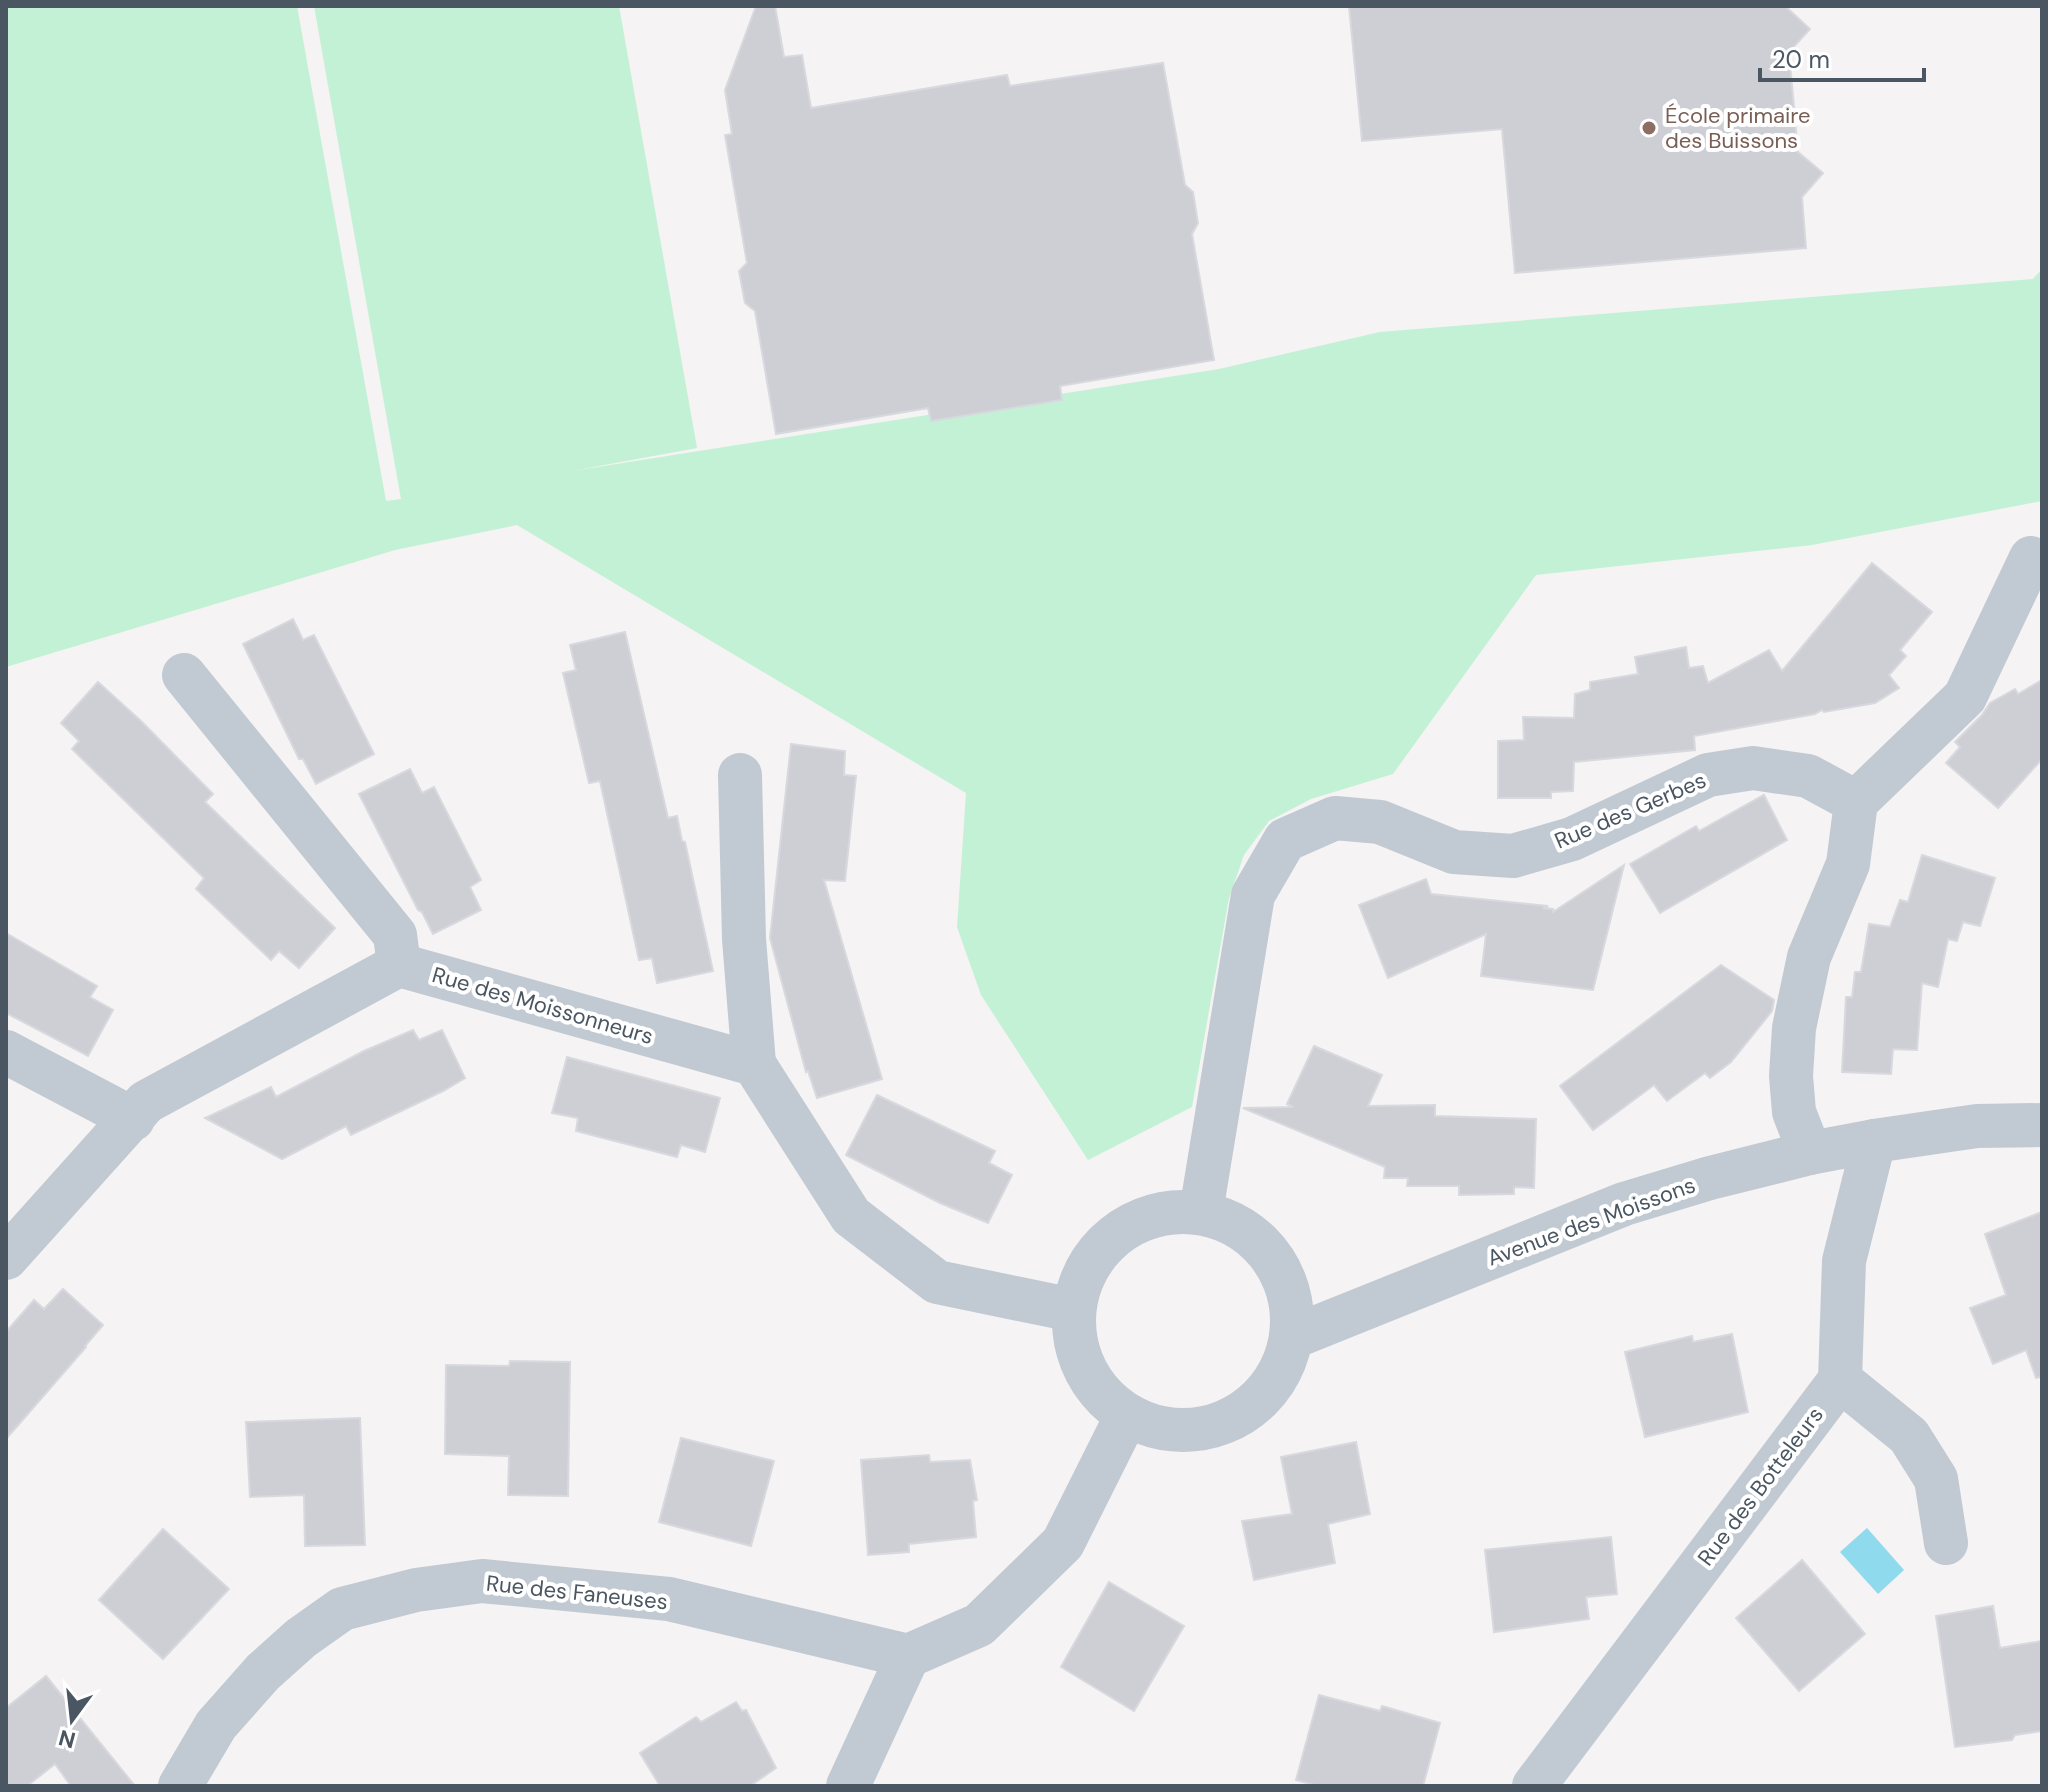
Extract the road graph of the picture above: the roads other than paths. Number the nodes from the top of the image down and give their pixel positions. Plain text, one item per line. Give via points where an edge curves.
1 (2031, 558) dead end
2 (184, 675) dead end
3 (740, 775) dead end
4 (1856, 802) junction
5 (399, 965) junction
6 (6, 1052) edge
7 (754, 1064) junction
8 (133, 1119) junction
9 (2042, 1125) edge
10 (1874, 1141) junction
11 (1810, 1153) junction
12 (1201, 1212) junction
13 (6, 1258) edge
14 (1073, 1310) junction
15 (1293, 1337) junction
16 (1840, 1380) junction
17 (1127, 1415) junction
18 (1946, 1543) dead end
19 (908, 1656) junction
20 (180, 1786) edge
21 (848, 1786) edge
22 (1534, 1786) edge

1 - 4 street via 1965,697
2 - 5 street via 395,935
3 - 7 street
4 - 11 street via 1848,864 1809,957 1794,1028 1794,1112
4 - 12 street, Rue des Gerbes via 1808,776 1753,768 1708,775 1572,839 1513,856 1454,852 1380,822 1335,818 1285,840 1253,895
5 - 7 street, Rue des Moissonneurs
5 - 8 street via 146,1102
6 - 8 street
7 - 14 street via 851,1216 937,1282
8 - 13 street
9 - 10 street, Avenue des Moissons via 1977,1126
10 - 11 street, Avenue des Moissons
10 - 16 street via 1844,1261
11 - 15 street, Avenue des Moissons via 1624,1204
12 - 14 street via 1139,1220 1099,1250
12 - 15 street via 1235,1224 1265,1248 1289,1288
14 - 17 street via 1078,1355 1094,1387
15 - 17 street via 1276,1382 1238,1418 1179,1431
16 - 18 street via 1909,1436 1936,1479
16 - 22 street, Rue des Botteleurs
17 - 19 street via 1063,1543 979,1625
19 - 20 street, Rue des Faneuses via 669,1599 482,1581 416,1590 342,1609 301,1638 216,1725
19 - 21 street

